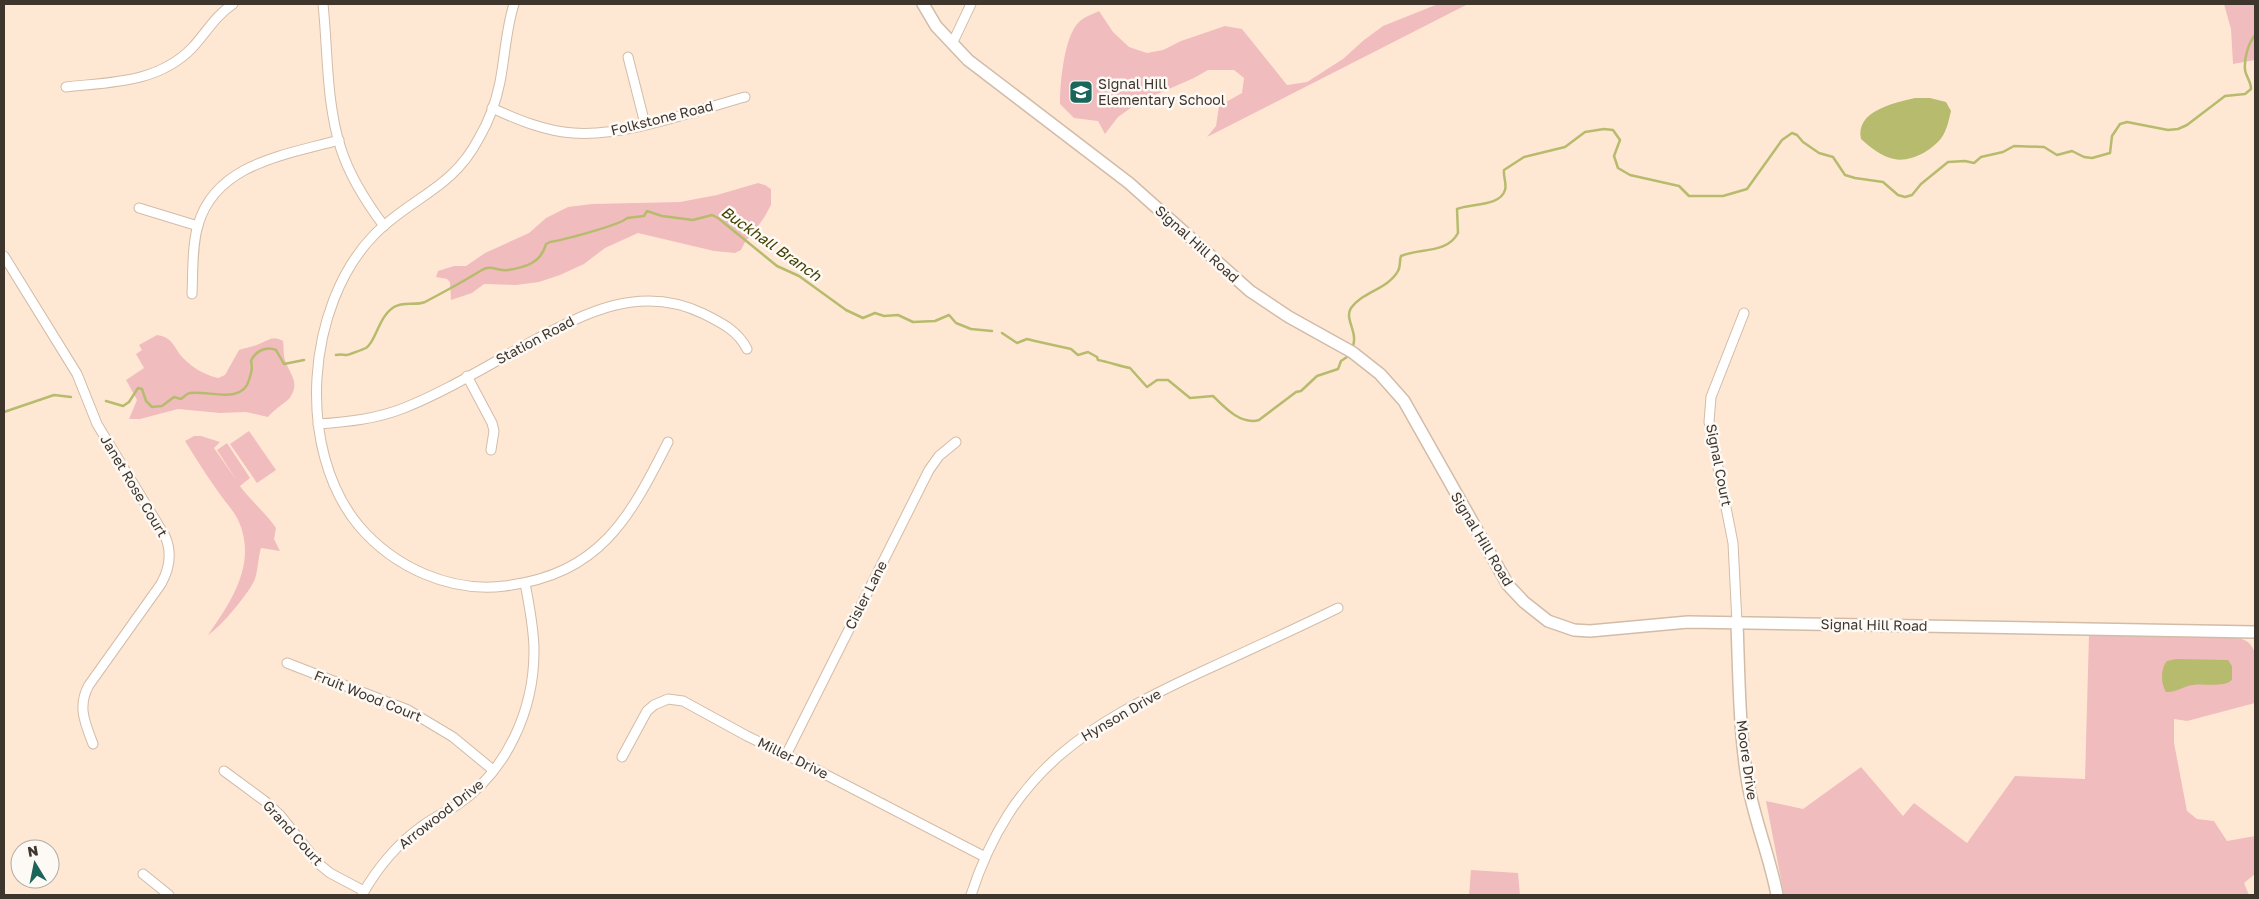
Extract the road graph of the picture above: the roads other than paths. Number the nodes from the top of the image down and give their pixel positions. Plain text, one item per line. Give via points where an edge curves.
1 (233, 4) edge
2 (323, 4) edge
3 (514, 4) edge
4 (923, 4) edge
5 (971, 4) edge
6 (952, 44) junction
7 (628, 57) dead end
8 (66, 87) dead end
9 (745, 96) dead end
10 (492, 108) junction
11 (645, 124) junction
12 (339, 140) junction
13 (139, 208) dead end
14 (198, 226) junction
15 (384, 226) junction
16 (4, 256) edge
17 (192, 294) dead end
18 (1744, 313) dead end
19 (746, 350) dead end
20 (467, 376) junction
21 (318, 424) junction
22 (668, 442) dead end
23 (956, 442) dead end
24 (491, 450) dead end
25 (525, 583) junction
26 (1338, 608) dead end
27 (1737, 623) junction
28 (2255, 632) edge
29 (287, 663) dead end
30 (93, 744) dead end
31 (786, 754) junction
32 (622, 757) dead end
33 (493, 770) junction
34 (224, 771) dead end
35 (985, 857) junction
36 (143, 874) dead end
37 (363, 893) edge
38 (169, 895) edge
39 (971, 895) edge
40 (1777, 895) edge

1 - 8 street via 219,14 181,58 155,74
2 - 12 street
3 - 10 street
4 - 6 main road, Signal Hill Road
5 - 6 street
6 - 27 main road, Signal Hill Road via 982,72 1129,183 1250,291 1352,352 1380,374 1413,416 1504,578 1536,614 1560,626 1590,631 1673,623
7 - 11 street
9 - 11 street, Folkstone Road
10 - 11 street, Folkstone Road via 536,126 573,133 610,132
10 - 15 street via 480,138 464,163 433,192
12 - 14 street via 258,162 243,170 211,198
12 - 15 street via 350,173
13 - 14 street
14 - 17 street
15 - 21 street via 351,263 327,315 322,336
16 - 30 street, Janet Rose Court via 77,374 97,424 160,528 169,550 168,567 161,584 84,694 83,716
18 - 27 street, Signal Court via 1711,398 1709,422 1733,543
19 - 20 street, Station Road via 735,332 700,312 665,302 633,302 574,318
20 - 21 street, Station Road via 387,414 343,423
20 - 24 street via 492,423
21 - 25 street via 326,464 343,503 380,547 412,568 444,581 482,587
22 - 25 street via 640,498 607,539 565,569
23 - 31 street, Cisler Lane via 938,456 929,470
25 - 33 street, Arrowood Drive via 534,649 531,688 514,737
26 - 35 street, Hynson Drive via 1144,699 1081,736 1051,762 1020,797
27 - 28 main road, Signal Hill Road
27 - 40 main road, Moore Drive via 1746,769 1754,812
29 - 33 street, Fruit Wood Court via 408,710 453,737
31 - 32 street, Miller Drive via 675,699 660,702 647,711
31 - 35 street, Miller Drive
33 - 37 street, Arrowood Drive via 474,792 421,826 407,839 385,862
34 - 37 street, Grand Court via 280,815 319,864
35 - 39 street, Hynson Drive
36 - 38 street

